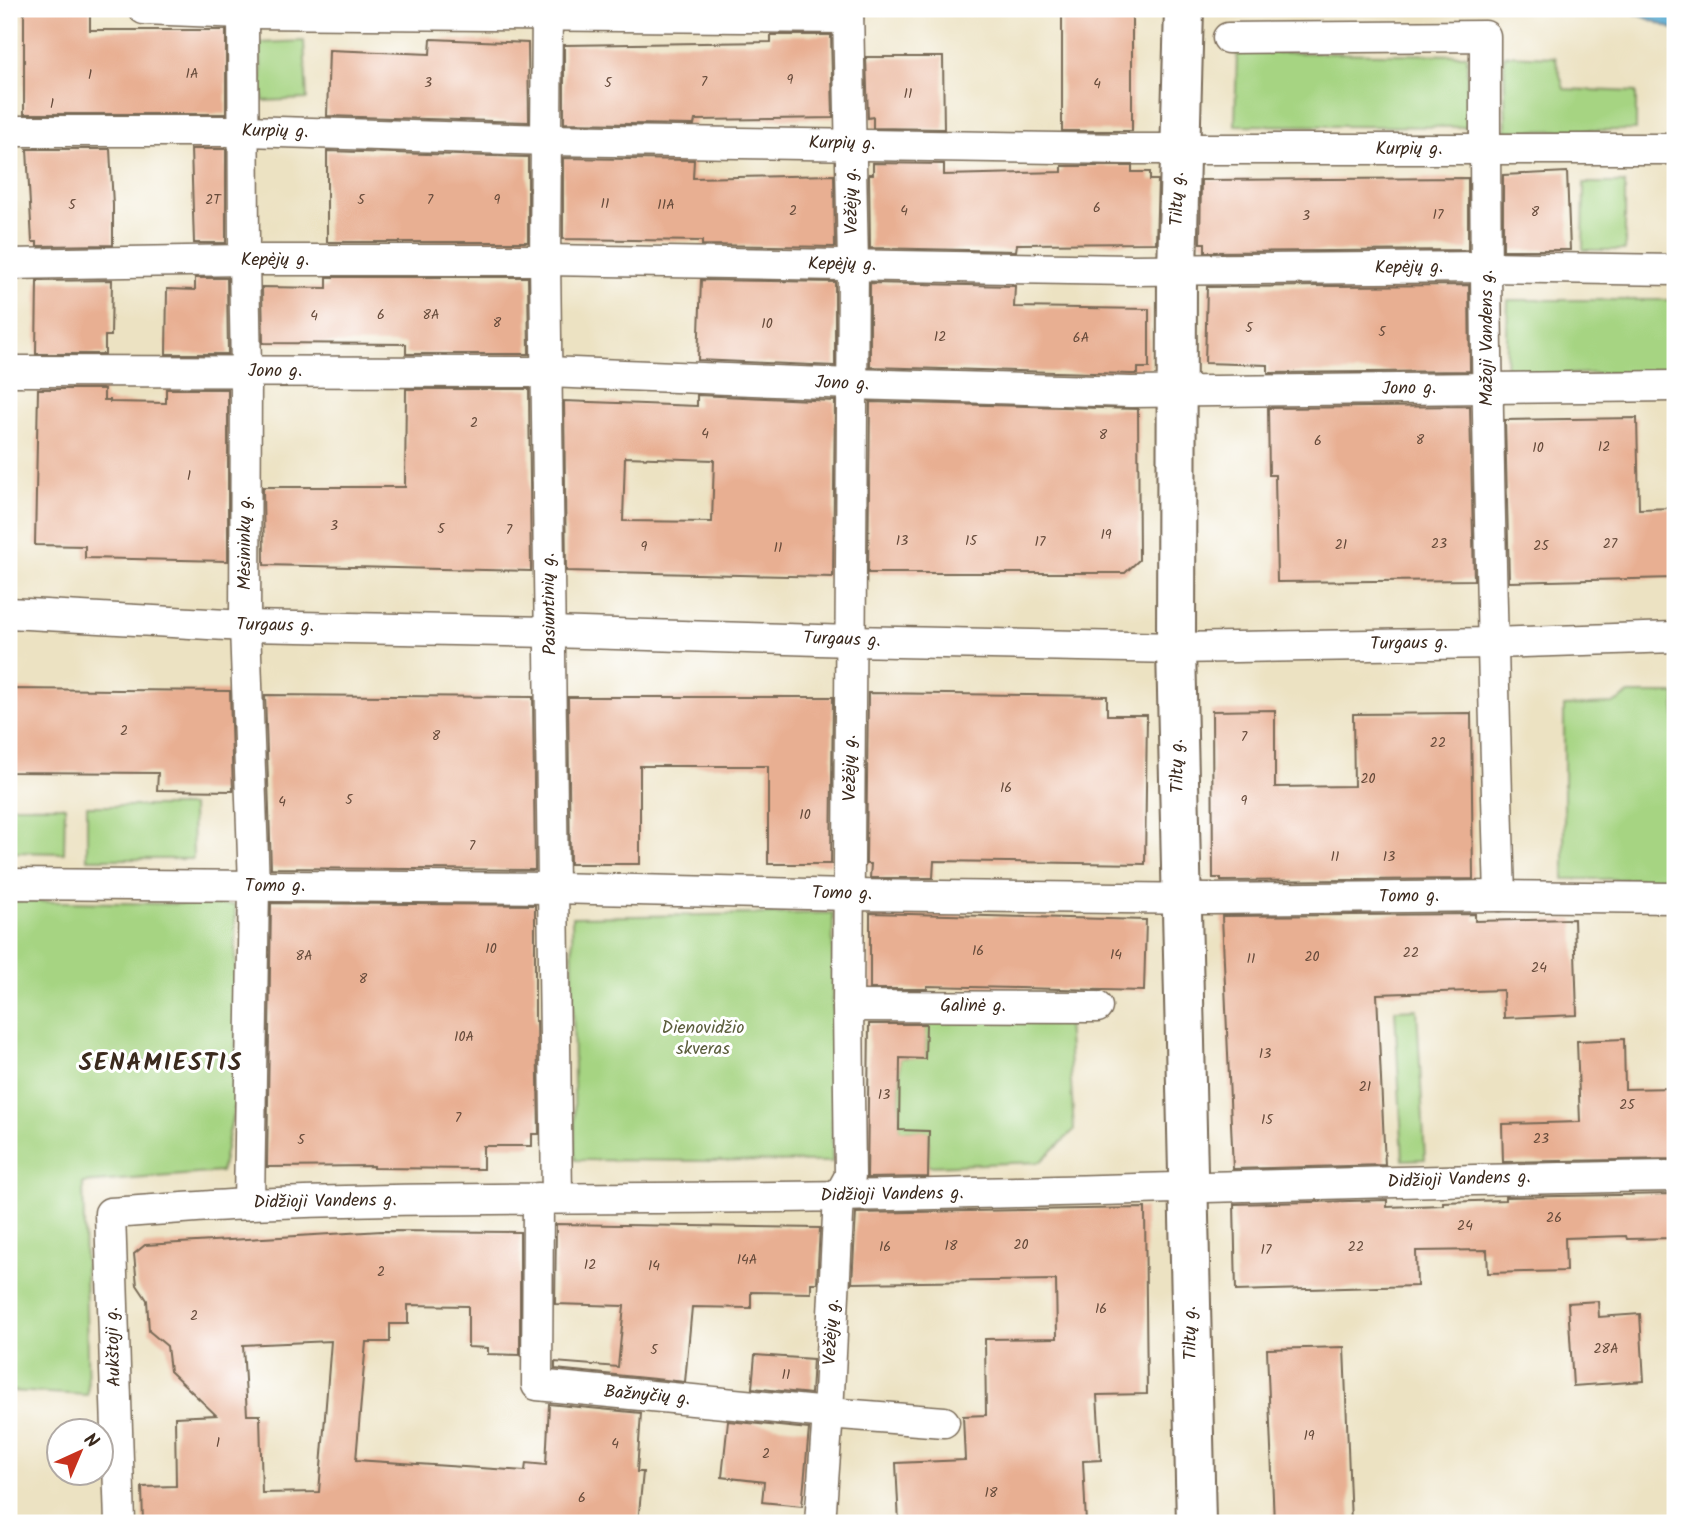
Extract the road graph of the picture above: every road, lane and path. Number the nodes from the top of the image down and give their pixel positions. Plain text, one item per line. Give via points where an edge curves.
1 (144, 9) edge
2 (1184, 9) edge
3 (243, 11) edge
4 (547, 13) edge
5 (848, 13) edge
6 (1228, 37) dead end
7 (9, 131) edge
8 (244, 131) junction
9 (547, 140) junction
10 (850, 145) junction
11 (1179, 149) junction
12 (1485, 149) junction
13 (1675, 149) edge
14 (244, 260) junction
15 (545, 260) junction
16 (9, 264) edge
17 (853, 265) junction
18 (1487, 267) junction
19 (1177, 270) junction
20 (1675, 270) edge
21 (9, 371) edge
22 (246, 371) junction
23 (547, 372) junction
24 (852, 384) junction
25 (1675, 386) edge
26 (1487, 388) junction
27 (1178, 391) junction
28 (9, 614) edge
29 (245, 626) junction
30 (550, 632) junction
31 (1675, 637) edge
32 (850, 641) junction
33 (1492, 643) junction
34 (1176, 648) junction
35 (9, 884) edge
36 (254, 886) junction
37 (552, 888) junction
38 (850, 895) junction
39 (1500, 896) junction
40 (1675, 898) edge
41 (1181, 899) junction
42 (849, 1006) junction
43 (1097, 1007) dead end
44 (1675, 1176) edge
45 (1188, 1188) junction
46 (839, 1196) junction
47 (547, 1198) junction
48 (249, 1204) junction
49 (110, 1213) joint
50 (828, 1413) junction
51 (944, 1422) dead end
52 (120, 1523) edge
53 (820, 1523) edge
54 (1196, 1523) edge

1 - 3 street
2 - 11 street, Tiltų g.
3 - 4 street
3 - 8 street, Mėsininkų g.
4 - 5 street
4 - 9 street, Pasiuntinių g.
5 - 10 street, Vežėjų g.
6 - 12 street, Mažoji Vandens g. via 1485,36
7 - 8 street, Kurpių g.
8 - 9 street, Kurpių g.
8 - 14 street, Mėsininkų g.
9 - 10 street, Kurpių g.
9 - 15 street, Pasiuntinių g.
10 - 11 street, Kurpių g.
10 - 17 street, Vežėjų g.
11 - 12 street, Kurpių g.
11 - 19 street, Tiltų g.
12 - 13 street, Kurpių g.
12 - 18 street, Mažoji Vandens g.
14 - 15 street, Kepėjų g.
14 - 16 street, Kepėjų g.
14 - 22 street, Mėsininkų g.
15 - 17 street, Kepėjų g.
15 - 23 street, Pasiuntinių g.
17 - 19 street, Kepėjų g.
17 - 24 street, Vežėjų g.
18 - 19 street, Kepėjų g.
18 - 20 street, Kepėjų g.
18 - 26 street, Mažoji Vandens g.
19 - 27 street, Tiltų g.
21 - 22 street, Jono g.
22 - 23 street, Jono g.
22 - 29 street, Mėsininkų g.
23 - 24 street, Jono g.
23 - 30 street, Pasiuntinių g.
24 - 27 street, Jono g.
24 - 32 street, Vežėjų g.
25 - 26 street, Jono g.
26 - 27 street, Jono g.
26 - 33 street, Mažoji Vandens g.
27 - 34 street, Tiltų g.
28 - 29 street, Turgaus g.
29 - 30 street, Turgaus g.
29 - 36 street, Mėsininkų g.
30 - 32 street, Turgaus g.
30 - 37 street, Pasiuntinių g.
31 - 33 street, Turgaus g.
32 - 34 street, Turgaus g.
32 - 38 street, Vežėjų g.
33 - 34 street, Turgaus g.
33 - 39 street, Mažoji Vandens g.
34 - 41 street, Tiltų g.
35 - 36 street, Tomo g.
36 - 37 street, Tomo g.
36 - 48 street, Mėsininkų g.
37 - 38 street, Tomo g.
37 - 47 street, Pasiuntinių g.
38 - 41 street, Tomo g.
38 - 42 street, Vežėjų g.
39 - 40 street, Tomo g.
39 - 41 street, Tomo g.
41 - 45 street, Tiltų g.
42 - 43 street, Galinė g.
42 - 46 street, Vežėjų g. via 850,1177
44 - 45 street, Didžioji Vandens g.
45 - 46 street, Didžioji Vandens g.
45 - 54 street, Tiltų g.
46 - 47 street, Didžioji Vandens g.
46 - 50 street, Vežėjų g.
47 - 48 street, Didžioji Vandens g.
47 - 50 street, Bažnyčių g. via 537,1385
48 - 49 street, Didžioji Vandens g.
49 - 52 street, Aukštoji g.
50 - 51 street, Bažnyčių g.
50 - 53 street, Vežėjų g.

